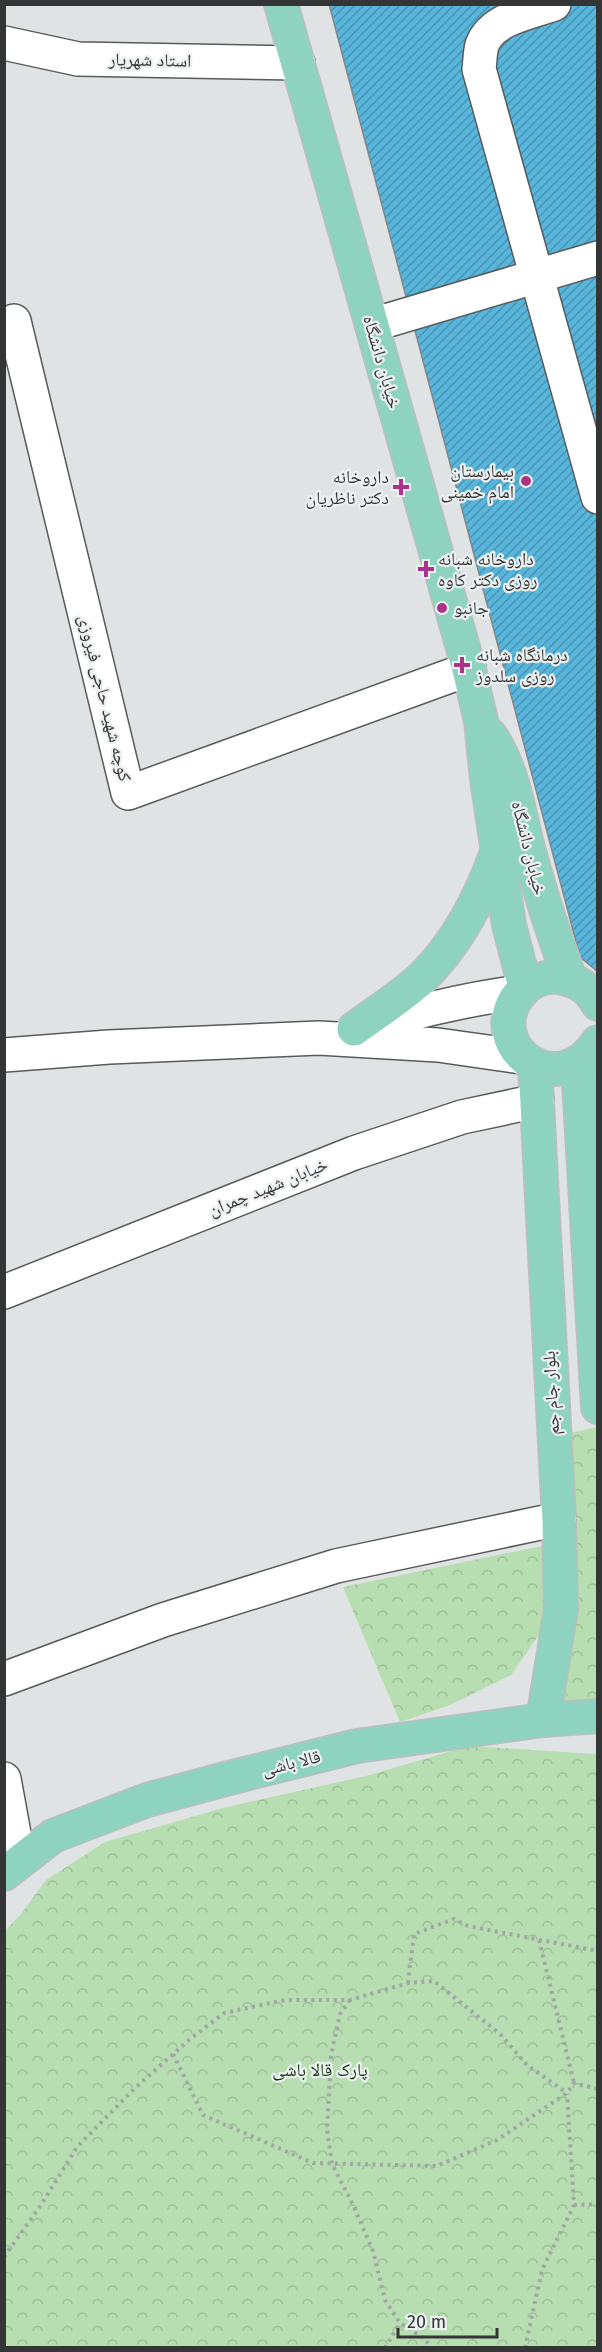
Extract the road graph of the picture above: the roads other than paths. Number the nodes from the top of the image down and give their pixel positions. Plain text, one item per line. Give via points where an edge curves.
1 (281, 4) edge
2 (554, 4) edge
3 (4, 43) edge
4 (298, 63) junction
5 (597, 258) edge
6 (535, 276) junction
7 (14, 321) dead end
8 (372, 325) junction
9 (597, 497) edge
10 (469, 669) junction
11 (481, 721) junction
12 (498, 850) junction
13 (570, 980) junction
14 (523, 989) junction
15 (597, 1003) edge
16 (354, 1029) junction
17 (318, 1038) junction
18 (591, 1053) edge
19 (4, 1055) edge
20 (529, 1061) junction
21 (537, 1101) junction
22 (4, 1292) edge
23 (597, 1407) edge
24 (559, 1519) junction
25 (4, 1679) edge
26 (597, 1716) edge
27 (543, 1720) junction
28 (4, 1779) edge
29 (12, 1867) edge

1 - 4 main road, خیابان دانشگاه
2 - 6 street via 499,24 482,46 479,69
3 - 4 street, استاد شهریار via 78,59
4 - 8 main road, خیابان دانشگاه
5 - 6 street
6 - 8 street
6 - 9 street
7 - 10 street, کوچه شهید حاجی فیروزی via 128,793
8 - 10 main road, خیابان دانشگاه
10 - 11 main road, خیابان دانشگاه
11 - 12 main road, خیابان دانشگاه
11 - 13 main road, خیابان دانشگاه via 499,748 510,775 547,917
12 - 14 main road, خیابان دانشگاه
12 - 16 main road via 481,896 449,947 423,976
13 - 14 main road via 539,979
13 - 15 main road via 584,987
14 - 16 street
14 - 20 main road via 509,1013 508,1029 513,1044
16 - 17 street
17 - 19 street
17 - 20 street via 438,1045
18 - 20 main road via 564,1069 549,1069
18 - 23 main road
20 - 21 main road, بلوار جام جم
21 - 22 street, خیابان شهید چمران via 462,1117 354,1153
21 - 24 main road, بلوار جام جم
24 - 25 street via 336,1566 163,1620
24 - 27 main road, بلوار جام جم via 561,1609
26 - 27 main road, قالا باشی
27 - 29 main road, قالا باشی via 357,1746 147,1800 52,1836
28 - 29 street

